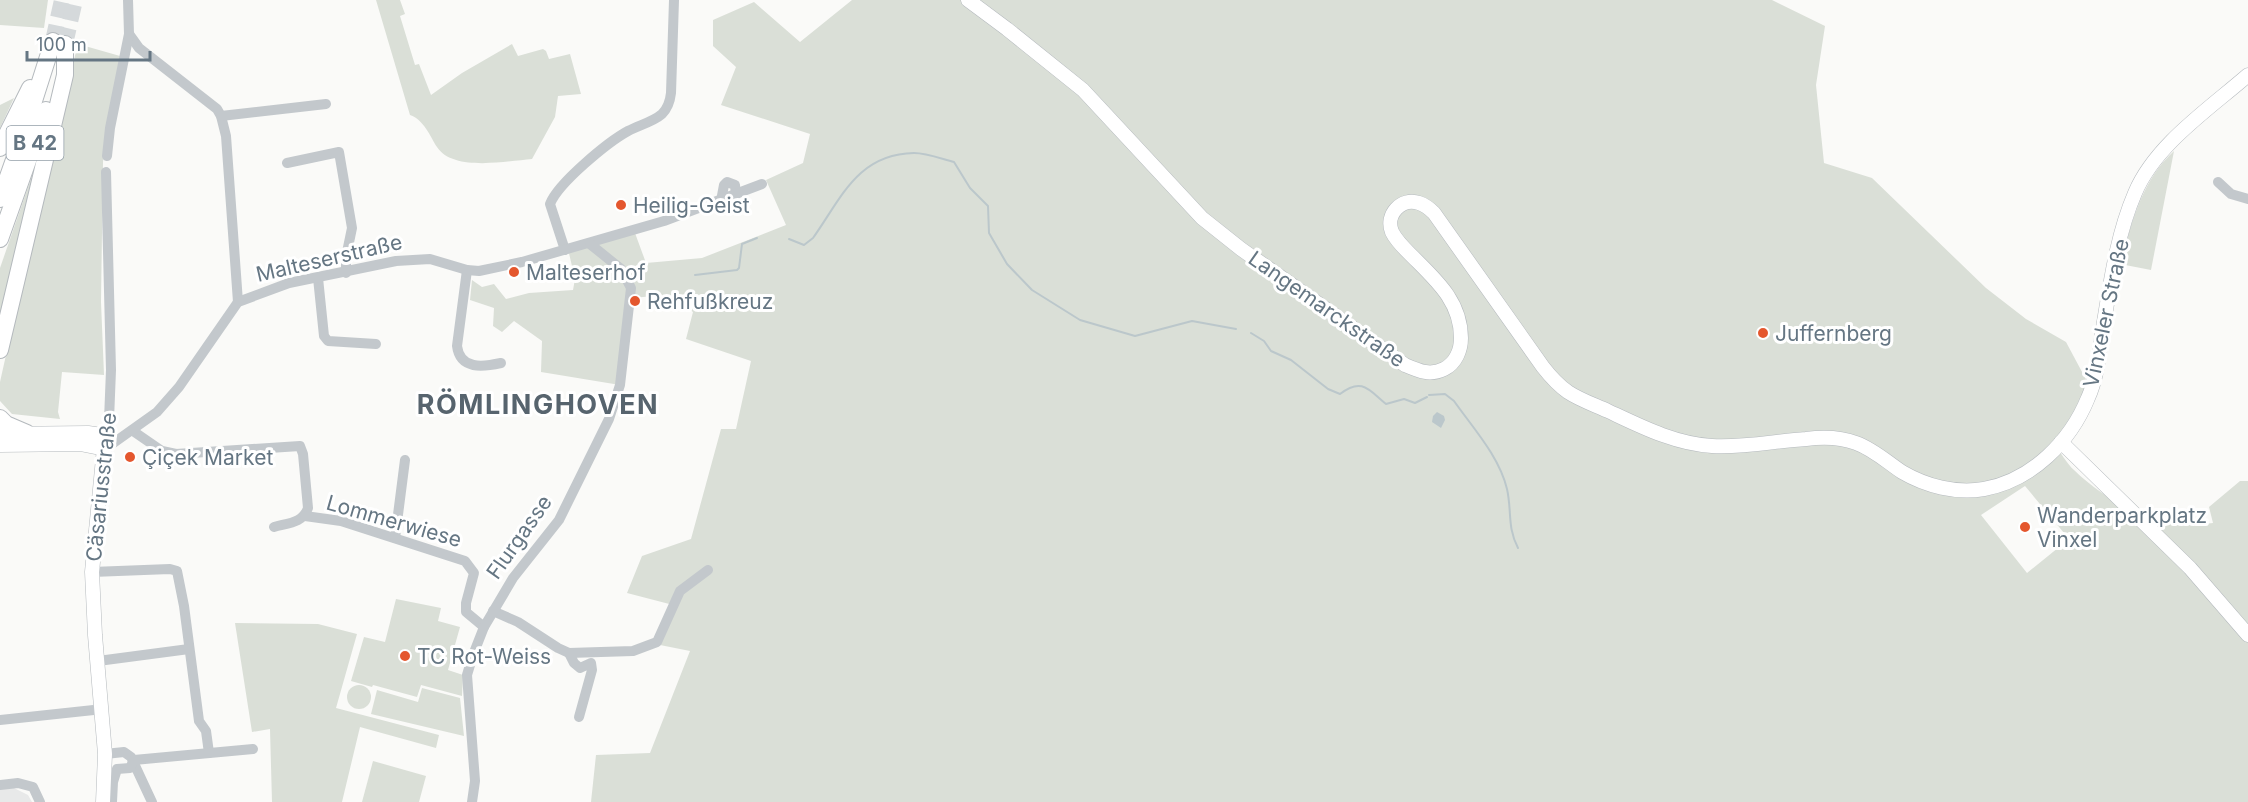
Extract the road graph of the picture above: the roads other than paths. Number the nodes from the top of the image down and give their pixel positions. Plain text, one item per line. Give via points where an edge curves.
1 (128, 0) edge
2 (674, 0) edge
3 (968, 0) edge
4 (129, 34) junction
5 (59, 43) junction
6 (2248, 75) edge
7 (326, 104) dead end
8 (221, 116) junction
9 (0, 148) edge
10 (107, 156) dead end
11 (287, 163) dead end
12 (106, 172) dead end
13 (2218, 182) dead end
14 (762, 184) dead end
15 (0, 199) edge
16 (2248, 199) edge
17 (0, 239) edge
18 (590, 244) junction
19 (565, 250) junction
20 (467, 270) junction
21 (346, 273) junction
22 (318, 278) junction
23 (238, 302) junction
24 (376, 344) dead end
25 (0, 350) edge
26 (1534, 355) joint
27 (501, 363) dead end
28 (0, 418) edge
29 (133, 431) junction
30 (27, 433) junction
31 (0, 434) edge
32 (2061, 442) junction
33 (105, 444) junction
34 (0, 445) edge
35 (405, 460) dead end
36 (305, 516) junction
37 (274, 527) dead end
38 (395, 538) junction
39 (708, 570) dead end
40 (92, 572) junction
41 (493, 611) junction
42 (484, 627) junction
43 (2248, 635) edge
44 (189, 649) junction
45 (589, 658) junction
46 (98, 661) junction
47 (102, 709) junction
48 (579, 717) dead end
49 (0, 720) edge
50 (253, 749) dead end
51 (209, 753) junction
52 (105, 754) junction
53 (134, 760) junction
54 (0, 785) edge
55 (40, 802) edge
56 (103, 802) edge
57 (112, 802) edge
58 (152, 802) edge
59 (472, 802) edge

1 - 4 street
2 - 19 street via 671,93 667,108 659,117 626,132 602,149 552,198 550,204
3 - 26 main road, Langemarckstraße via 1083,90 1202,218 1405,365 1437,373 1449,366 1461,346 1460,317 1452,301 1392,232 1392,213 1411,201 1434,213
4 - 8 street via 139,48
4 - 10 street
5 - 9 highway, B 42
5 - 15 highway, B 42
5 - 17 highway, B 42 via 39,131
5 - 25 highway, B 42 via 65,75
6 - 32 main road, Vinxeler Straße via 2169,144 2135,192 2118,252 2096,375 2076,422
7 - 8 street
8 - 23 street via 226,136
11 - 21 street via 339,152 352,228
12 - 33 street, Cäsariusstraße via 111,370
13 - 16 street via 2231,194
14 - 18 street, Malteserstraße via 674,218
18 - 19 street, Malteserstraße
18 - 41 street, Flurgasse via 621,269 631,288 620,385 559,520 513,578
19 - 20 street, Malteserstraße via 479,271
20 - 21 street, Malteserstraße via 414,258
20 - 27 street via 458,356 483,367
21 - 22 street, Malteserstraße
22 - 23 street, Malteserstraße via 289,283
22 - 24 street via 324,336 328,341
23 - 29 street, Malteserstraße via 179,387
26 - 32 main road, Vinxeler Straße via 1567,391 1670,438 1722,447 1826,437 1863,447 1903,472 1939,488 1972,490 2007,483 2041,463
28 - 30 highway
29 - 33 street, Malteserstraße
29 - 36 street, Lommerwiese via 162,451 176,454 300,446 308,508
30 - 31 main road
30 - 33 main road via 88,433 102,435
32 - 43 main road via 2190,568
33 - 34 main road
33 - 40 main road, Cäsariusstraße
35 - 38 street
36 - 37 street, Lommerwiese
36 - 38 street, Lommerwiese via 341,521
38 - 42 street, Lommerwiese via 465,561 474,573 466,612
39 - 45 street via 680,591 657,642 633,651
40 - 44 street via 177,571
40 - 46 main road, Cäsariusstraße
41 - 42 street, Flurgasse
41 - 45 street via 570,653
42 - 59 street, Flurgasse via 467,675 475,781
44 - 46 street
44 - 51 street via 199,721 206,731
45 - 48 street via 592,670
46 - 47 main road, Cäsariusstraße
47 - 49 street
47 - 52 main road, Cäsariusstraße
50 - 51 street
51 - 53 street
52 - 53 street via 124,752
52 - 56 main road, Cäsariusstraße
53 - 57 street via 130,768 117,769
53 - 58 street
54 - 55 street via 18,783 33,787

